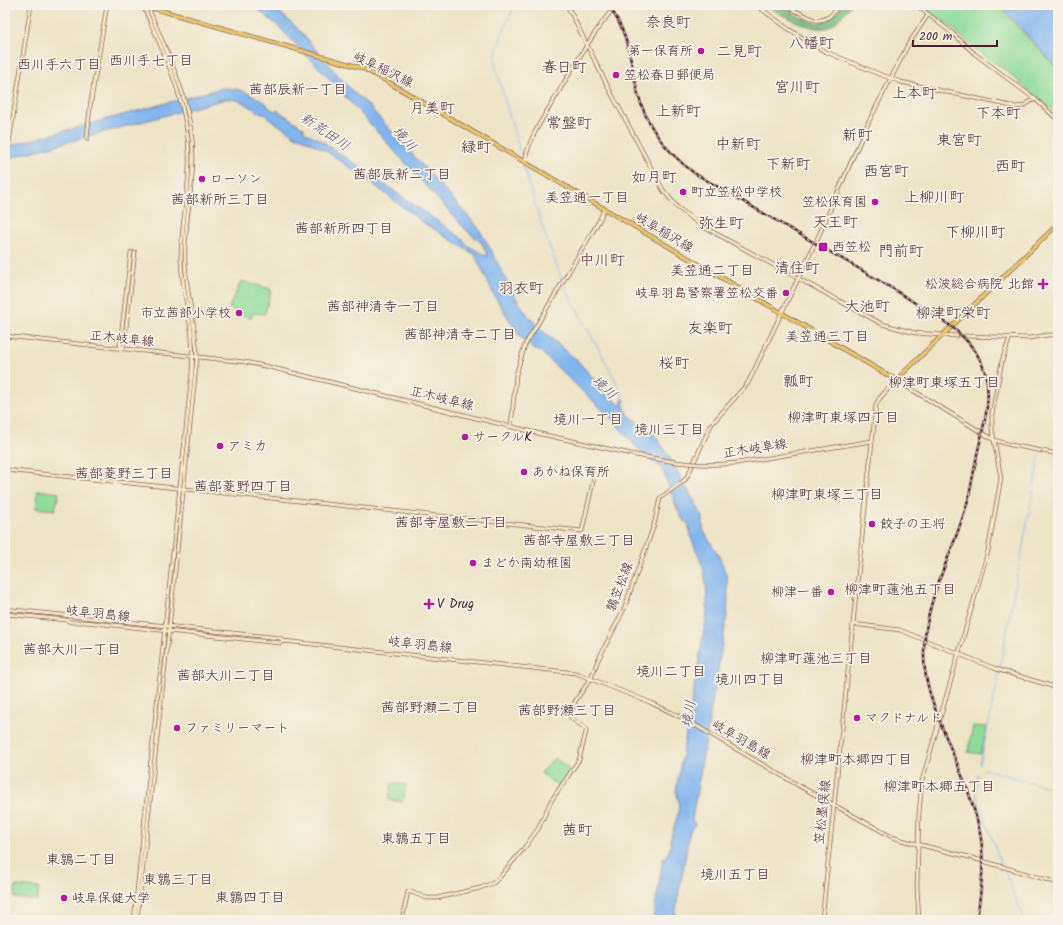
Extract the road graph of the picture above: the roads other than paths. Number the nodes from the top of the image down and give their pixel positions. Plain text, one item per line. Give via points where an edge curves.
1 (31, 5) edge
2 (107, 5) edge
3 (143, 5) edge
4 (567, 5) edge
5 (616, 5) edge
6 (756, 5) edge
7 (783, 5) edge
8 (840, 5) edge
9 (916, 5) edge
10 (148, 6) edge
11 (156, 7) edge
12 (928, 15) junction
13 (587, 45) junction
14 (892, 79) junction
15 (182, 96) junction
16 (1035, 99) junction
17 (186, 112) junction
18 (1058, 120) edge
19 (87, 138) dead end
20 (6, 160) dead end
21 (523, 161) junction
22 (604, 209) junction
23 (1058, 224) edge
24 (130, 252) dead end
25 (135, 252) dead end
26 (798, 278) junction
27 (781, 314) junction
28 (942, 335) junction
29 (5, 336) edge
30 (957, 336) tunnel mouth
31 (966, 336) tunnel mouth
32 (1058, 336) edge
33 (1010, 337) junction
34 (122, 349) junction
35 (192, 356) junction
36 (197, 357) junction
37 (896, 380) junction
38 (511, 426) junction
39 (994, 440) junction
40 (872, 441) junction
41 (1058, 454) edge
42 (597, 469) dead end
43 (5, 470) edge
44 (182, 489) junction
45 (5, 609) edge
46 (5, 614) edge
47 (853, 624) junction
48 (168, 626) junction
49 (167, 631) junction
50 (284, 640) junction
51 (959, 654) junction
52 (590, 678) junction
53 (1058, 688) edge
54 (834, 805) junction
55 (918, 845) junction
56 (1058, 883) edge
57 (134, 920) edge
58 (137, 920) edge
59 (402, 920) edge
60 (822, 920) edge
61 (918, 920) edge

1 - 20 street
2 - 19 street
3 - 10 main road, 岐阜稲沢線
3 - 15 street
4 - 13 street
5 - 13 street
6 - 14 street via 824,51
7 - 8 street via 820,21 828,18
9 - 12 street
10 - 11 main road, 岐阜稲沢線
10 - 15 street
11 - 21 main road, 岐阜稲沢線 via 358,67
12 - 14 street, 鶉笠松線 via 909,43
12 - 16 street
13 - 21 street via 535,132
13 - 26 street via 657,180 670,199 702,226
14 - 16 street via 1016,107
14 - 26 street, 鶉笠松線
15 - 17 street
16 - 18 street
17 - 35 street via 189,163 181,263
17 - 36 street via 191,132 193,163 185,264
21 - 22 main road, 岐阜稲沢線
22 - 27 main road, 岐阜稲沢線
22 - 38 street via 525,345 516,375
23 - 28 main road
24 - 34 street via 120,345
25 - 34 street
26 - 27 street, 鶉笠松線
26 - 28 street via 890,328 915,334
27 - 37 main road, 岐阜稲沢線
27 - 52 street, 鶉笠松線 via 748,383 708,430 688,475 660,498 654,526 624,609
28 - 30 street
28 - 37 main road
29 - 34 street, 正木岐阜線
31 - 33 street
32 - 33 street
33 - 39 street via 992,408
34 - 35 street, 正木岐阜線
35 - 36 street, 正木岐阜線
35 - 44 street
36 - 38 street, 正木岐阜線 via 269,366
36 - 44 street
37 - 39 street
37 - 40 street, 笠松墨俣線 via 876,405
38 - 40 street, 正木岐阜線, bridge via 680,464 737,463
39 - 41 street
39 - 51 street via 1001,484 984,568
40 - 47 street, 笠松墨俣線
42 - 44 street via 582,531
43 - 44 street
44 - 48 street
45 - 48 street, 岐阜羽島線
46 - 49 street, 岐阜羽島線
47 - 51 street via 900,630
47 - 54 street, 笠松墨俣線
48 - 49 street
48 - 50 street, 岐阜羽島線
49 - 50 street, 岐阜羽島線 via 280,643
49 - 57 street
49 - 58 street
50 - 52 street, 岐阜羽島線 via 570,672
51 - 53 street via 1001,671
51 - 55 street via 922,781
52 - 54 street, 岐阜羽島線 via 681,717
52 - 59 street, 鶉笠松線 via 570,714 571,718 586,729 579,760 551,801 538,829 525,847 499,878 486,886 430,898 408,891
54 - 55 street, 岐阜羽島線 via 892,837
54 - 60 street, 笠松墨俣線
55 - 56 street, 岐阜羽島線
55 - 61 street

